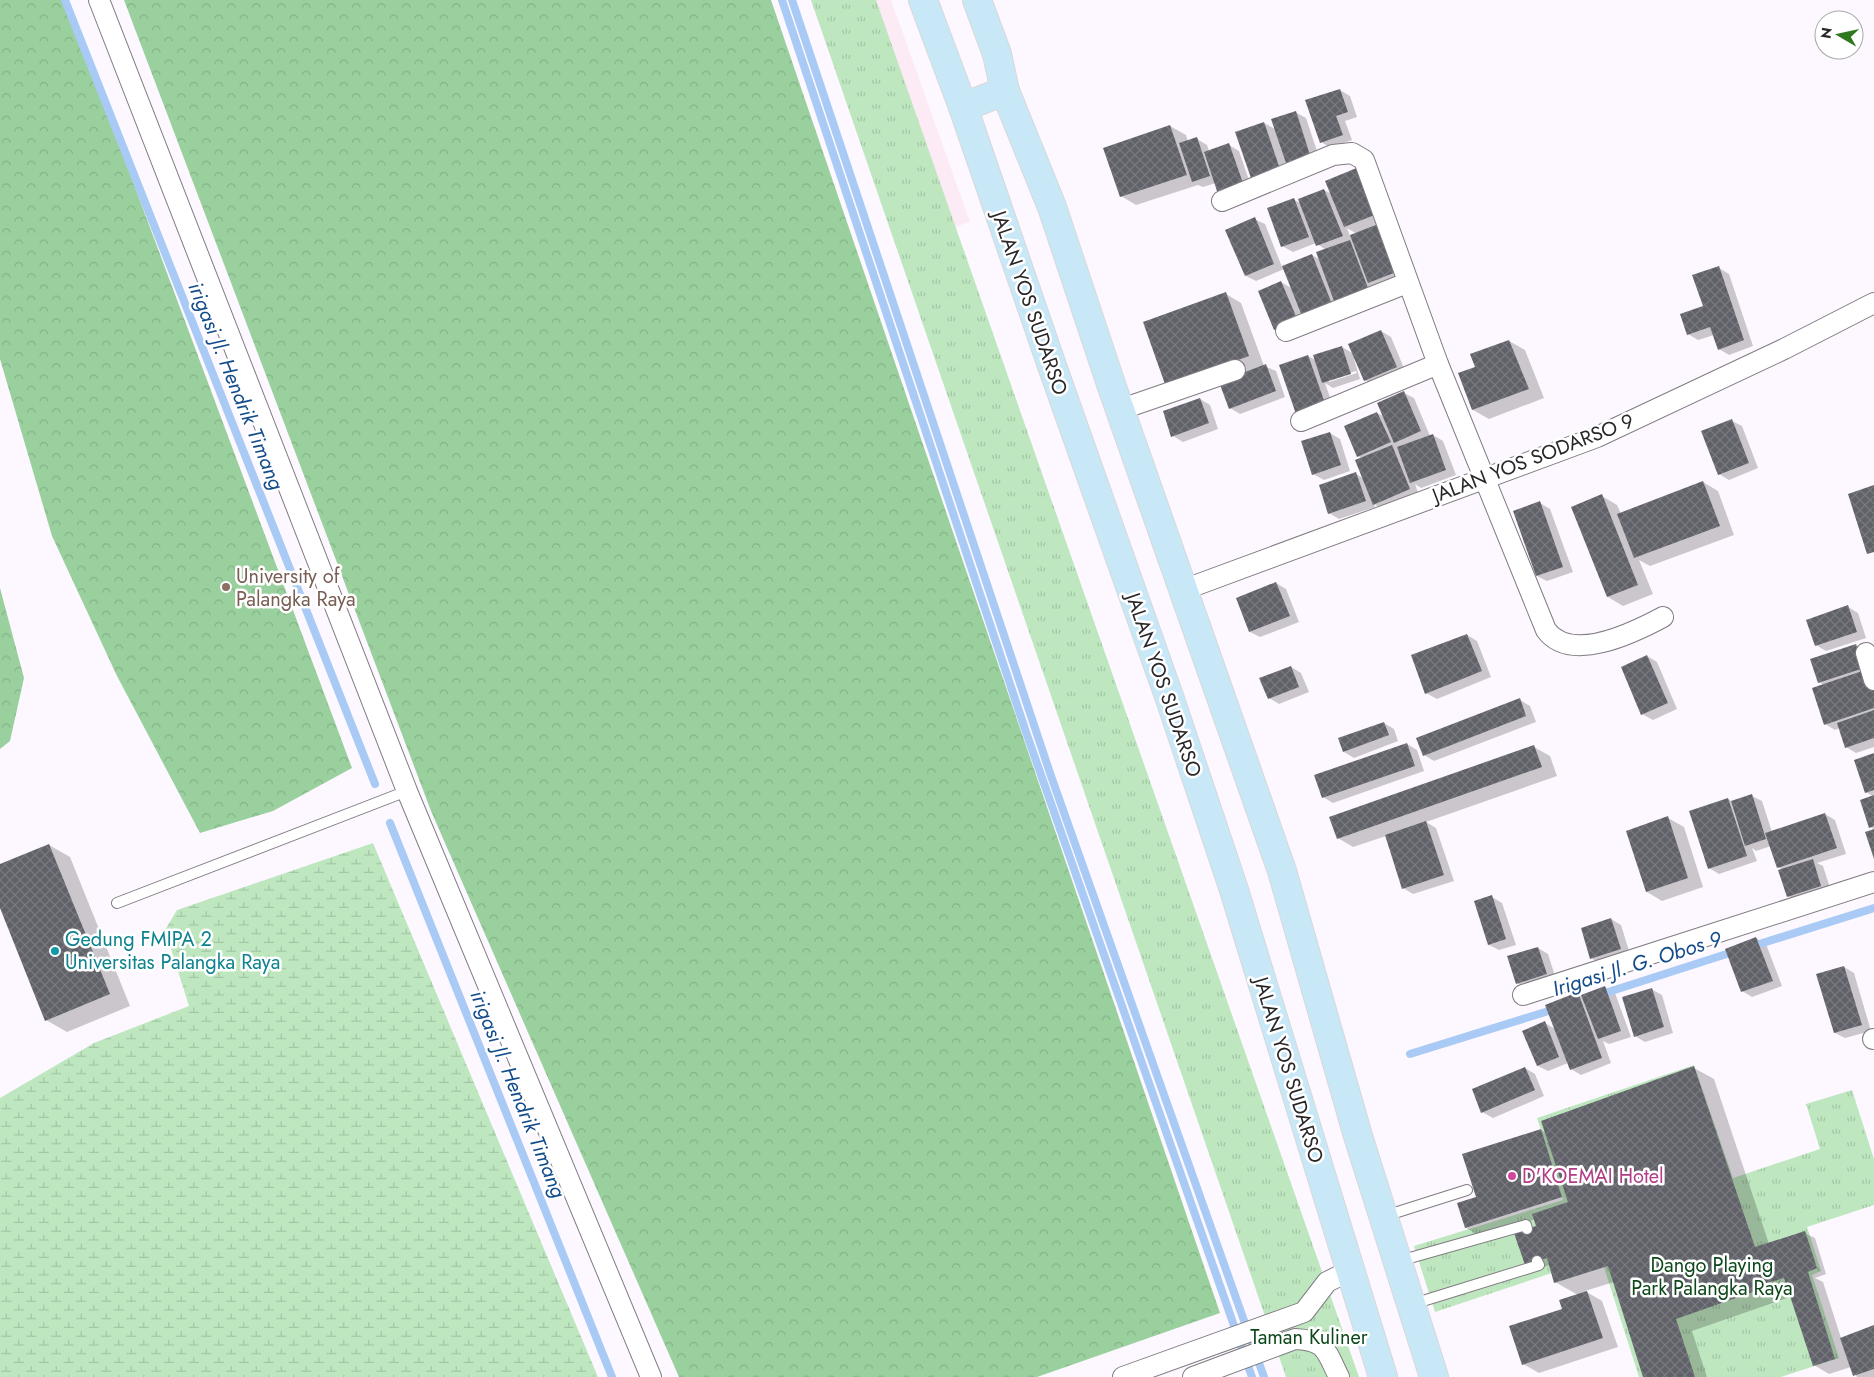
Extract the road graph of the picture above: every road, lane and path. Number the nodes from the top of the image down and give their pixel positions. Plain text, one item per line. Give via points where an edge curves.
1 (99, 0) edge
2 (923, 0) edge
3 (977, 0) edge
4 (1005, 91) junction
5 (963, 107) junction
6 (1222, 201) dead end
7 (1407, 283) junction
8 (1874, 303) edge
9 (1286, 331) dead end
10 (1438, 364) junction
11 (1235, 370) dead end
12 (1120, 410) junction
13 (1301, 421) dead end
14 (1485, 477) junction
15 (1183, 590) junction
16 (1663, 617) dead end
17 (1866, 653) dead end
18 (1874, 680) edge
19 (407, 791) junction
20 (1874, 882) edge
21 (117, 903) dead end
22 (1523, 995) dead end
23 (1467, 1190) dead end
24 (1384, 1216) junction
25 (1527, 1229) dead end
26 (1398, 1261) junction
27 (1537, 1261) dead end
28 (1349, 1271) junction
29 (1412, 1304) junction
30 (651, 1377) edge
31 (1123, 1377) edge
32 (1193, 1377) edge
33 (1338, 1377) edge
34 (1383, 1377) edge
35 (1434, 1377) edge

1 - 19 street
2 - 5 main road, JALAN YOS SUDARSO
3 - 4 main road via 997,54
4 - 5 main road
4 - 12 main road via 1052,207
5 - 28 main road, JALAN YOS SUDARSO via 1231,881
6 - 7 street via 1333,155 1352,153 1364,160
7 - 9 street
7 - 10 street
8 - 14 street, JALAN YOS SODARSO 9 via 1597,437
10 - 13 street
10 - 14 street
11 - 12 street
12 - 15 main road
14 - 15 street, JALAN YOS SODARSO 9
14 - 16 street via 1546,630 1552,637 1574,646 1590,644 1630,634
15 - 24 main road via 1282,872
17 - 18 street
19 - 21 lane
19 - 30 street
20 - 22 street
23 - 24 lane
24 - 26 main road
25 - 26 lane via 1526,1225
26 - 29 main road
27 - 29 lane via 1539,1265
28 - 31 street via 1327,1282 1304,1312
28 - 34 main road, JALAN YOS SUDARSO
29 - 35 main road
32 - 33 street via 1295,1339 1313,1340 1326,1350

